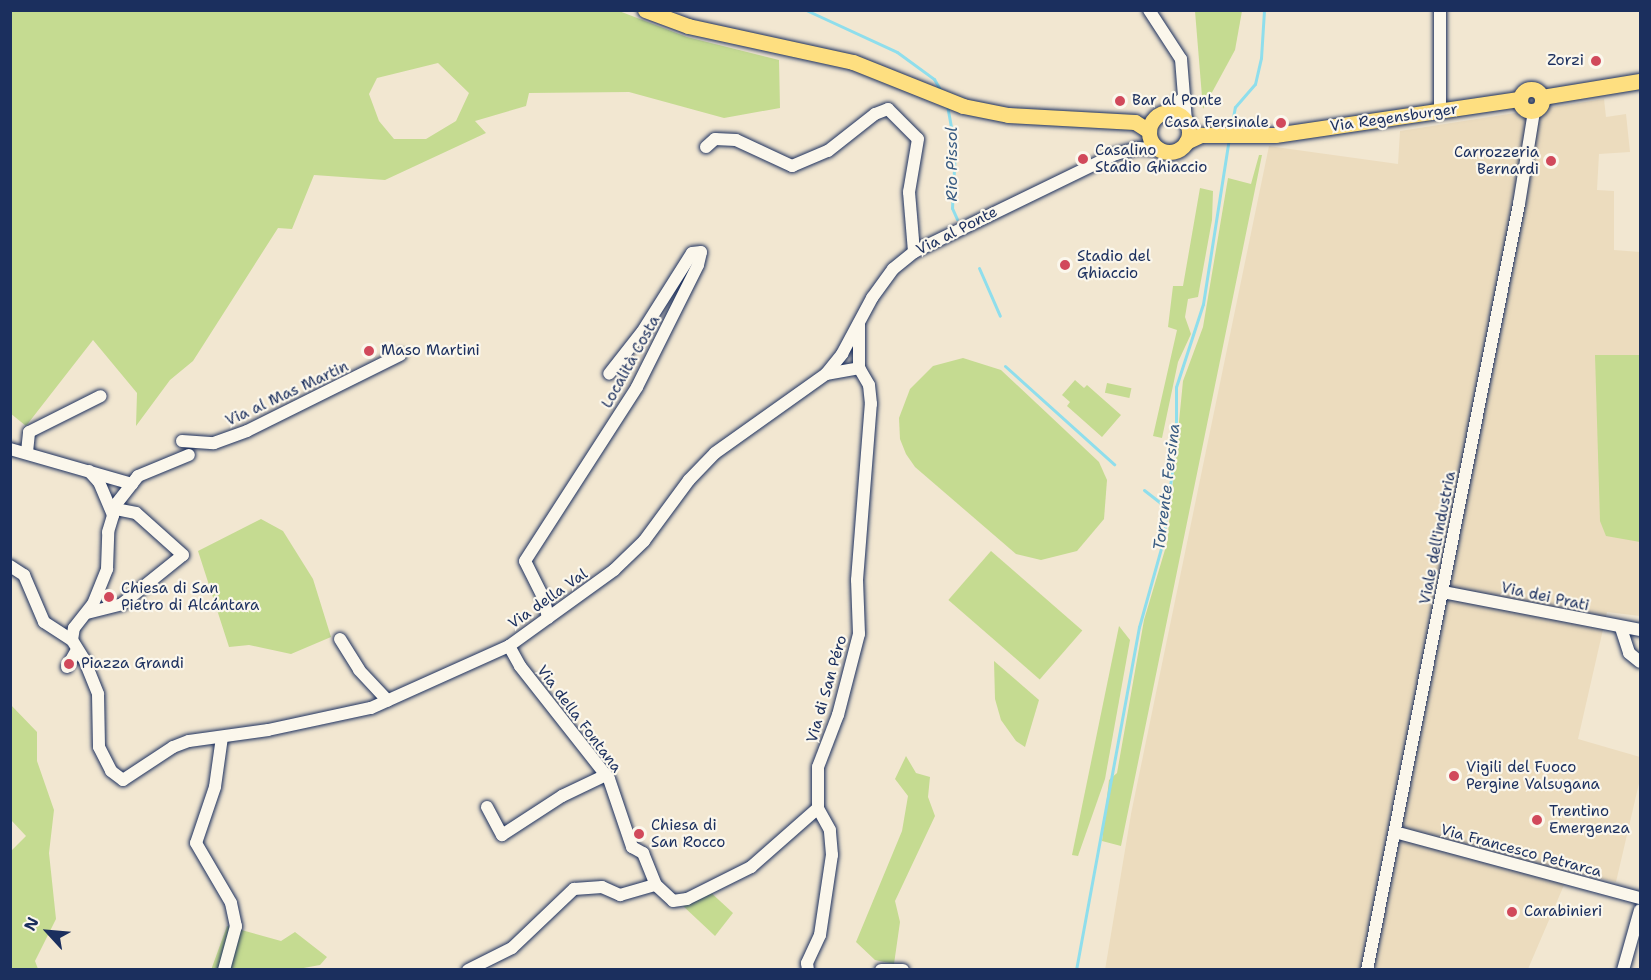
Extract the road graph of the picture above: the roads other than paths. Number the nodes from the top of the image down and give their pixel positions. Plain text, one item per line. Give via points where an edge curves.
1 (645, 10) edge
2 (1149, 10) edge
3 (1440, 10) edge
4 (1641, 81) edge
5 (1542, 97) junction
6 (1182, 99) junction
7 (1520, 99) junction
8 (1534, 111) junction
9 (1440, 112) junction
10 (1162, 114) junction
11 (1117, 121) junction
12 (1192, 128) junction
13 (1150, 134) junction
14 (706, 147) dead end
15 (1138, 148) junction
16 (1161, 150) junction
17 (914, 252) junction
18 (859, 324) junction
19 (842, 354) junction
20 (400, 355) dead end
21 (859, 363) junction
22 (609, 374) dead end
23 (826, 374) junction
24 (101, 396) dead end
25 (182, 441) dead end
26 (10, 449) edge
27 (27, 452) junction
28 (189, 455) dead end
29 (89, 471) junction
30 (132, 484) junction
31 (114, 512) junction
32 (10, 566) edge
33 (1443, 592) junction
34 (87, 613) junction
35 (548, 618) junction
36 (1621, 628) junction
37 (1641, 630) edge
38 (340, 639) dead end
39 (74, 645) junction
40 (509, 646) junction
41 (1641, 662) edge
42 (67, 667) dead end
43 (388, 701) junction
44 (222, 737) junction
45 (606, 775) junction
46 (487, 807) dead end
47 (819, 808) junction
48 (1395, 832) junction
49 (656, 885) junction
50 (1641, 898) edge
51 (1641, 910) edge
52 (224, 969) edge
53 (468, 969) edge
54 (808, 969) edge
55 (881, 969) edge
56 (903, 969) edge
57 (1367, 969) edge
58 (1623, 969) edge

1 - 11 main road via 688,26 853,62 963,106 1008,115
2 - 6 street via 1181,59 1185,79
3 - 9 street
4 - 5 main road
5 - 7 main road via 1528,89
5 - 8 main road via 1541,105
6 - 10 street
6 - 12 street
7 - 8 main road via 1525,109
7 - 9 main road, Via Regensburger
8 - 33 street, Viale dell'industria
9 - 12 main road, Via Regensburger via 1268,135
10 - 11 main road
10 - 12 main road
10 - 13 main road
11 - 13 main road via 1140,124
12 - 16 main road via 1177,150
13 - 15 street, Via al Ponte
13 - 16 main road
14 - 17 street via 715,139 736,140 792,166 828,151 874,114 888,109 918,139 909,192
15 - 16 street, Via al Ponte
15 - 17 street, Via al Ponte via 1053,183
17 - 18 street, Via al Ponte via 893,270
18 - 19 street, Via al Ponte
18 - 21 street
19 - 21 street
19 - 23 street, Via al Ponte
20 - 25 street, Via al Mas Martin via 247,431 214,443
21 - 23 street
21 - 47 street, Via di San Péro via 869,385 871,404 857,580 859,634 838,715 818,767
22 - 35 street, Località Costa via 642,332 692,253 701,252 637,387 525,561 544,599
23 - 35 street, Via della Val via 715,453 689,480 644,541 598,582
24 - 27 street via 37,426 26,436
26 - 27 street
27 - 29 street via 49,462
28 - 30 street via 147,471
29 - 30 street
29 - 31 street
30 - 31 street
31 - 34 street via 108,532 107,569
31 - 34 street via 136,513 183,555 122,604
32 - 39 street via 24,575 44,622
33 - 36 street, Via dei Prati
33 - 48 street, Viale dell'industria
34 - 39 street via 79,619
35 - 40 street, Via della Val
36 - 37 street, Via dei Prati
36 - 41 street via 1629,653
38 - 43 street via 359,670
39 - 42 street
39 - 44 street, Via della Val via 98,694 99,747 111,771 123,780 173,747
40 - 43 street, Via della Val
40 - 45 street, Via della Fontana via 520,666
43 - 44 street, Via della Val via 371,708
44 - 52 street via 215,787 196,843 231,903 236,926
45 - 46 street via 562,796 502,835
45 - 49 street, Via della Fontana via 632,848 643,853
47 - 49 street, Via della Fontana via 751,867 687,899 673,901
47 - 54 street via 830,830 832,855 820,935
48 - 50 street, Via Francesco Petrarca
48 - 57 street, Viale dell'industria
49 - 53 street via 620,895 602,887 574,889 512,948
51 - 58 street
55 - 56 street

